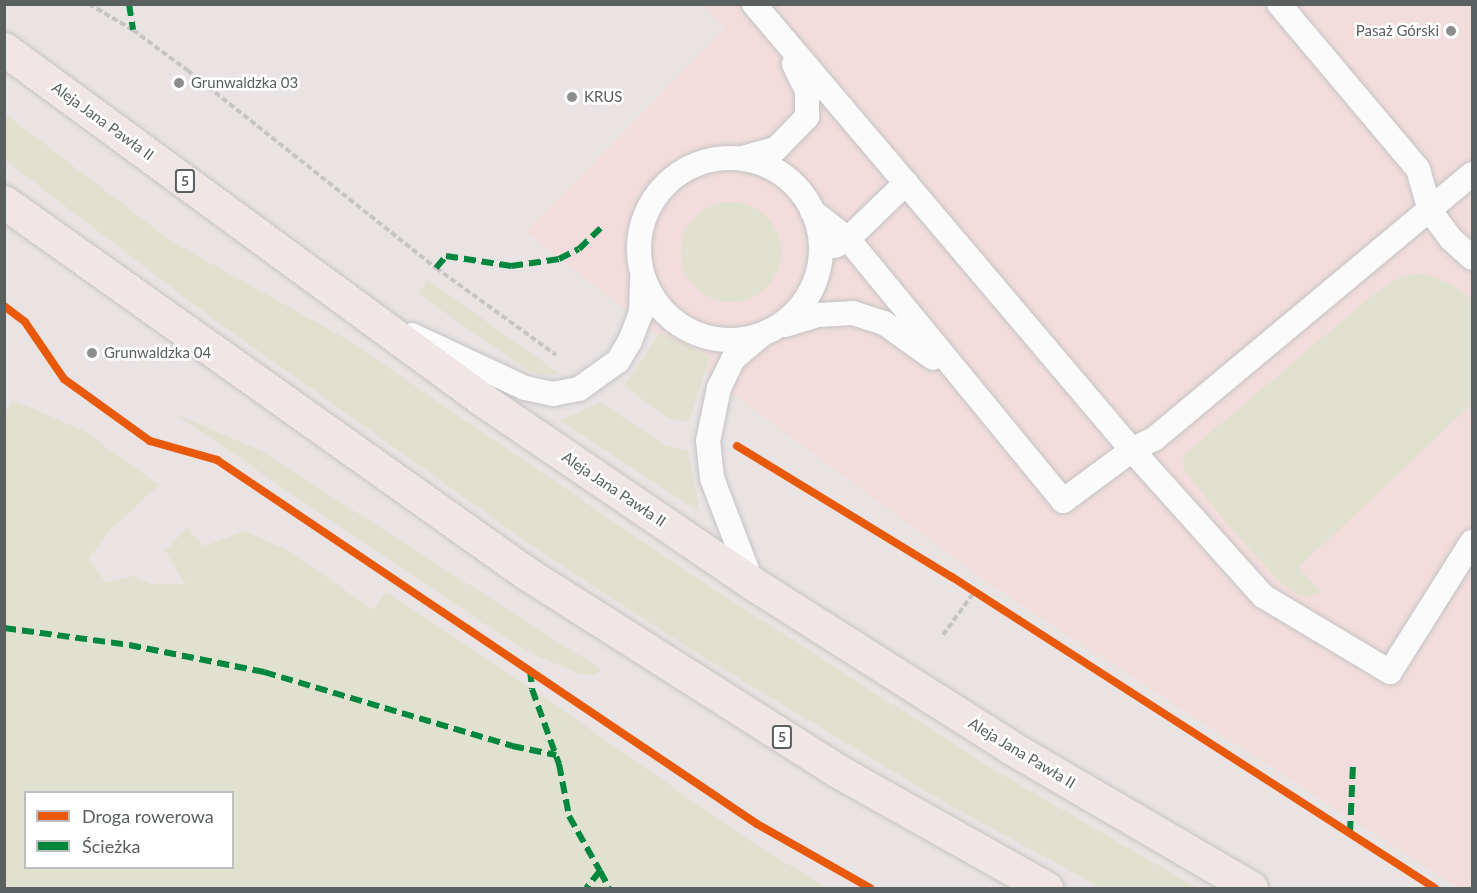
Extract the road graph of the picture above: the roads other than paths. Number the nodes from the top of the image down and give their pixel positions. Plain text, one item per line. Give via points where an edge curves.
1 (754, 4) edge
2 (1279, 4) edge
3 (778, 32) junction
4 (4, 49) edge
5 (741, 158) junction
6 (1473, 174) edge
7 (906, 183) junction
8 (4, 202) edge
9 (812, 211) junction
10 (1430, 211) junction
11 (848, 239) junction
12 (820, 254) junction
13 (1473, 258) edge
14 (642, 276) junction
15 (366, 314) junction
16 (769, 331) junction
17 (978, 400) junction
18 (1132, 450) junction
19 (1473, 542) edge
20 (752, 583) junction
21 (1046, 888) edge
22 (1251, 888) edge

1 - 3 lane
2 - 10 lane via 1418,169
3 - 5 lane via 807,91 807,117 776,149
3 - 7 lane
4 - 15 main road, Aleja Jana Pawła II / 5
5 - 9 lane via 770,167 795,185
5 - 14 lane via 710,160 692,167 659,190 644,216 638,246
6 - 10 lane
7 - 11 lane
7 - 18 lane
8 - 21 main road, 5 via 526,573 836,770
9 - 11 lane
9 - 12 lane via 821,240
10 - 13 lane via 1451,239
10 - 18 lane via 1154,439
11 - 12 lane
11 - 17 lane
12 - 16 lane via 811,293 797,312
14 - 15 lane via 641,313 618,362 579,389 553,394 525,388
14 - 16 lane via 656,303 675,324 702,336 730,341
15 - 20 main road, Aleja Jana Pawła II / 5 via 483,400
16 - 17 lane via 817,315 852,313 884,323 925,350
16 - 20 lane via 733,360 719,388 708,441 712,478
17 - 18 lane via 1063,501
18 - 19 lane via 1263,596 1390,672
20 - 22 main road, Aleja Jana Pawła II / 5 via 1010,747

